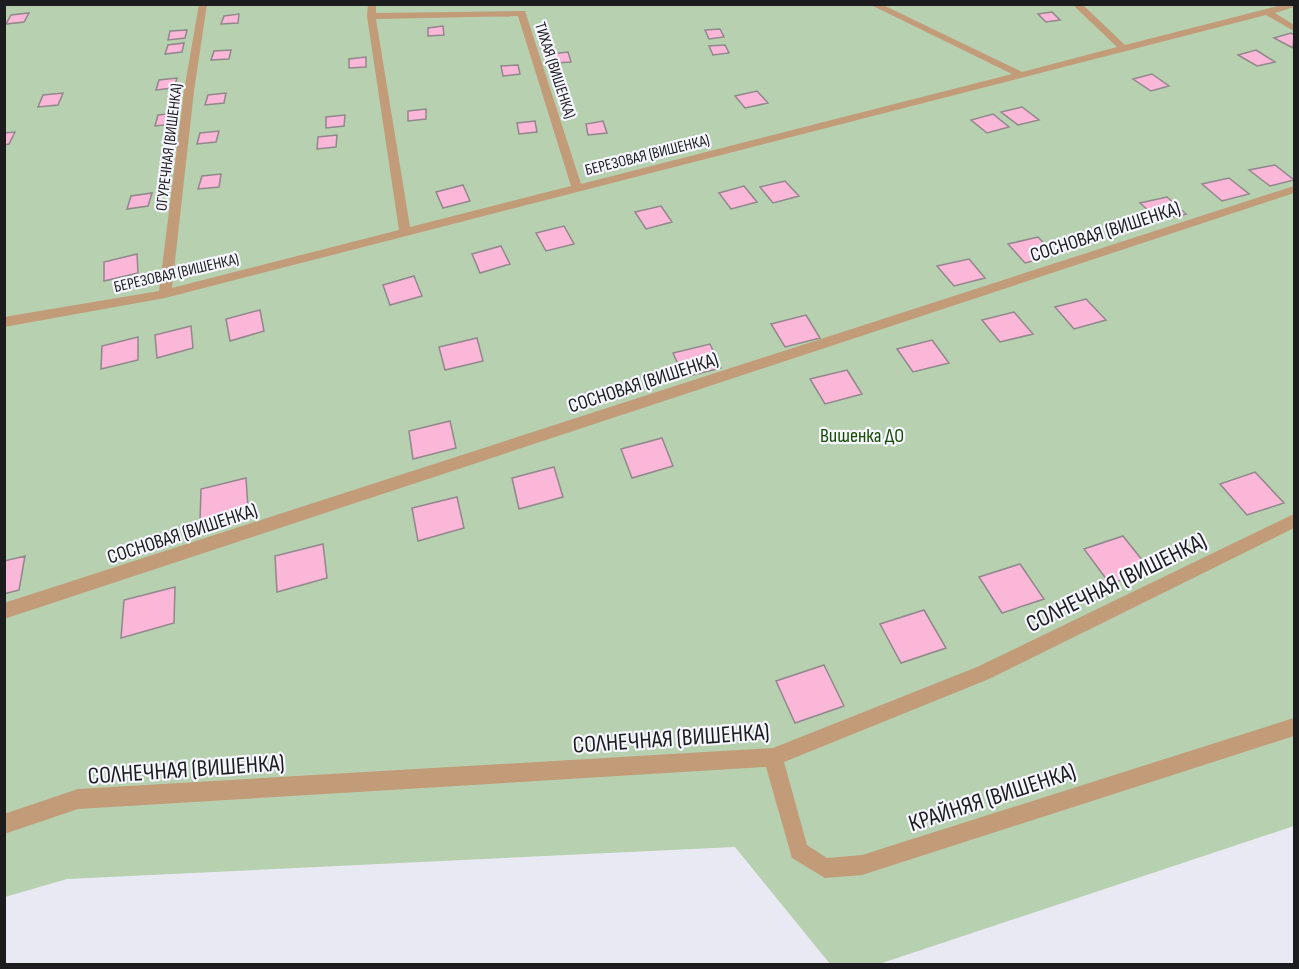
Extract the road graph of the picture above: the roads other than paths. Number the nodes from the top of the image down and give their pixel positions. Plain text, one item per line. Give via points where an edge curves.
1 (203, 4) edge
2 (372, 4) edge
3 (873, 4) edge
4 (1076, 4) edge
5 (1290, 5) edge
6 (475, 9) edge
7 (1268, 12) junction
8 (371, 16) junction
9 (1294, 28) edge
10 (1124, 49) junction
11 (1022, 75) junction
12 (577, 188) junction
13 (1294, 189) edge
14 (405, 232) junction
15 (165, 294) junction
16 (4, 322) edge
17 (1294, 521) edge
18 (4, 611) edge
19 (1294, 727) edge
20 (773, 757) junction
21 (4, 824) edge

1 - 15 lane, ОГУРЕЧНАЯ (ВИШЕНКА)
2 - 8 lane
3 - 11 lane
4 - 10 lane
5 - 7 lane, БЕРЕЗОВАЯ (ВИШЕНКА)
6 - 8 lane, ТИХАЯ (ВИШЕНКА)
6 - 12 lane, ТИХАЯ (ВИШЕНКА) via 522,13
7 - 9 lane
7 - 10 lane, БЕРЕЗОВАЯ (ВИШЕНКА)
8 - 14 lane
10 - 11 lane, БЕРЕЗОВАЯ (ВИШЕНКА)
11 - 12 lane, БЕРЕЗОВАЯ (ВИШЕНКА)
12 - 14 lane, БЕРЕЗОВАЯ (ВИШЕНКА)
13 - 18 lane, СОСНОВАЯ (ВИШЕНКА)
14 - 15 lane, БЕРЕЗОВАЯ (ВИШЕНКА)
15 - 16 lane, БЕРЕЗОВАЯ (ВИШЕНКА)
17 - 20 lane, СОЛНЕЧНАЯ (ВИШЕНКА) via 983,673
19 - 20 lane, КРАЙНЯЯ (ВИШЕНКА) via 862,865 825,868 799,851
20 - 21 lane, СОЛНЕЧНАЯ (ВИШЕНКА) via 78,799

